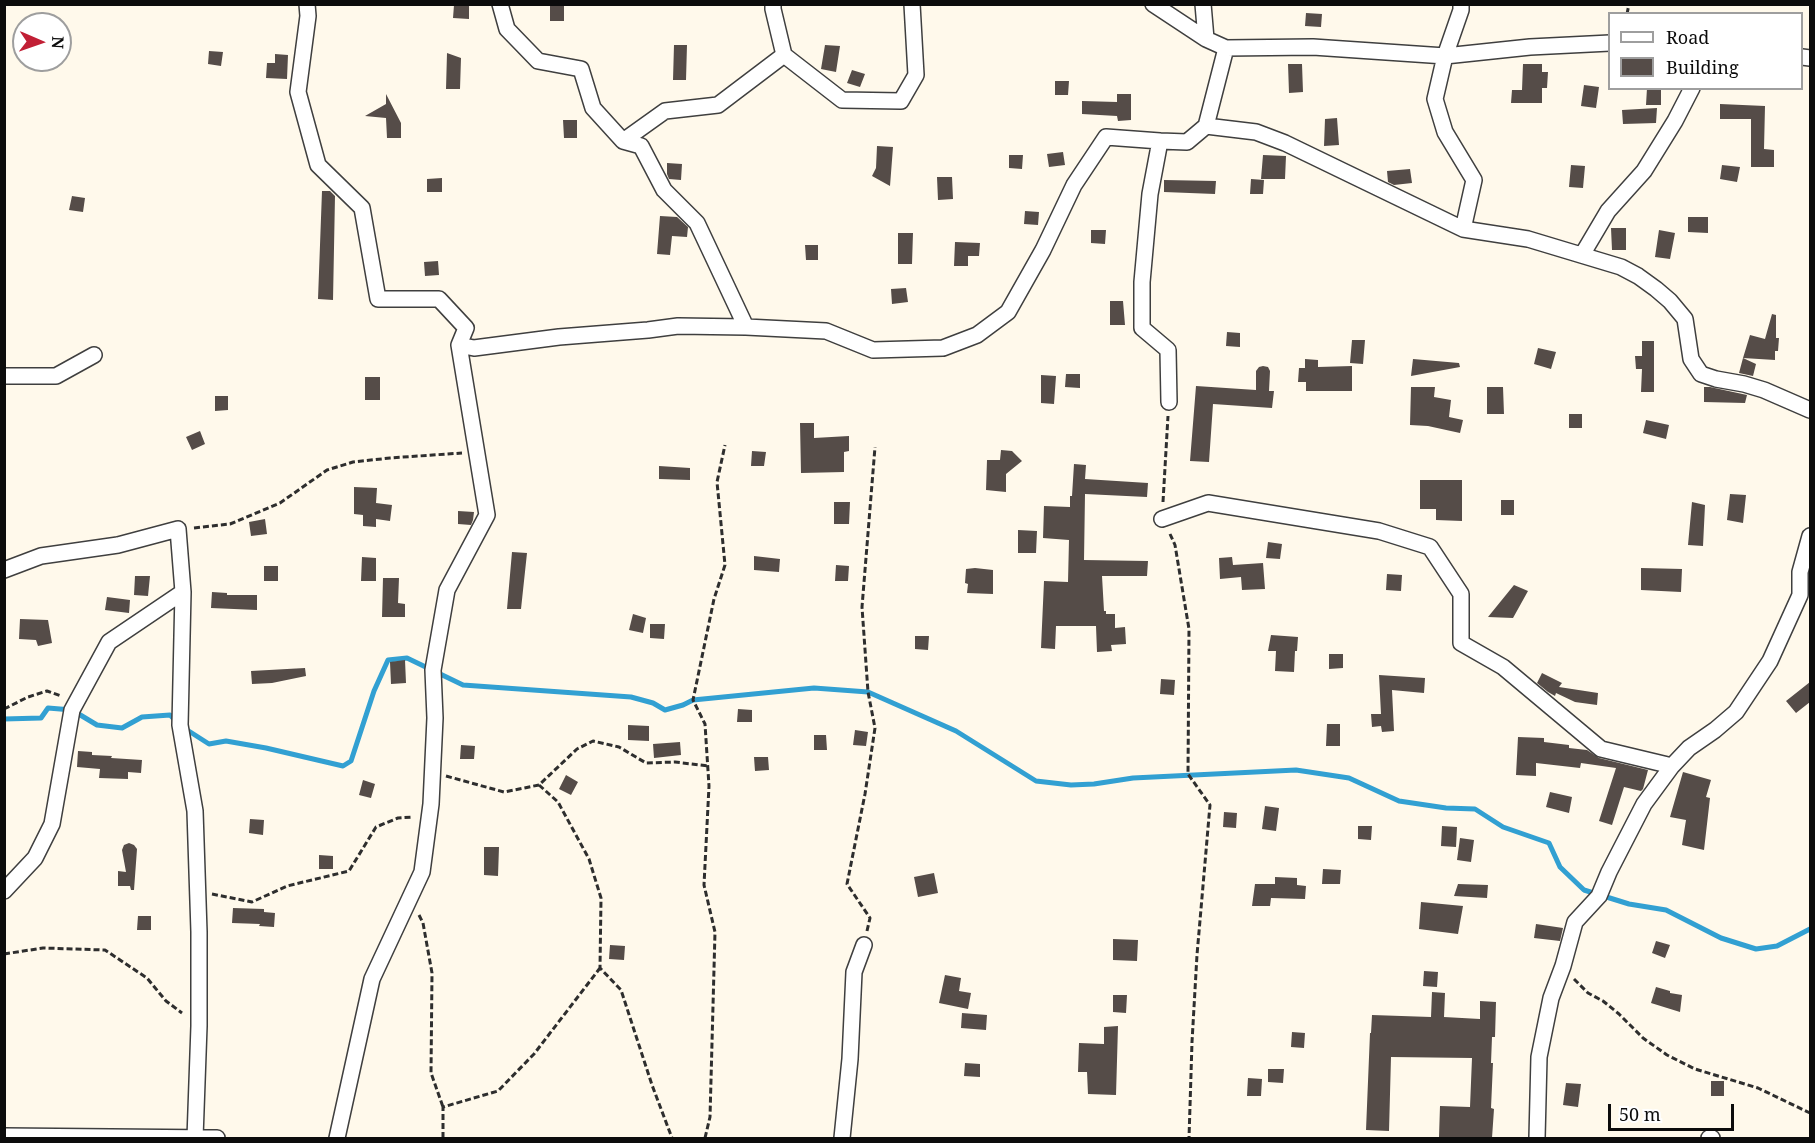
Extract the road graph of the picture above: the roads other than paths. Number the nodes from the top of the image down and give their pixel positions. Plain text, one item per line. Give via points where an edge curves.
1 (307, 4) edge
2 (500, 4) edge
3 (773, 4) edge
4 (912, 4) edge
5 (1153, 4) edge
6 (1203, 4) edge
7 (1461, 4) edge
8 (1206, 39) junction
9 (1608, 43) edge
10 (1226, 48) junction
11 (784, 55) junction
12 (1444, 56) junction
13 (1691, 90) edge
14 (1206, 126) junction
15 (623, 141) junction
16 (1160, 141) junction
17 (1463, 229) junction
18 (1582, 255) junction
19 (746, 327) junction
20 (459, 345) junction
21 (94, 355) dead end
22 (4, 376) edge
23 (1169, 402) road end
24 (1810, 410) edge
25 (1162, 519) road end
26 (1810, 536) edge
27 (4, 570) edge
28 (183, 592) junction
29 (1805, 600) edge
30 (1672, 766) junction
31 (4, 891) edge
32 (864, 945) road end
33 (4, 1136) edge
34 (195, 1138) edge
35 (217, 1138) edge
36 (337, 1138) edge
37 (842, 1138) edge
38 (1537, 1138) edge

1 - 20 street via 298,92 318,165 362,208 378,299 439,299 466,328
2 - 15 street via 507,29 538,61 581,69 593,108
3 - 11 street
4 - 11 street via 916,75 901,101 842,100
5 - 8 street
6 - 8 street
7 - 12 street
8 - 10 street
9 - 12 street
10 - 12 street via 1312,47
10 - 14 street
11 - 15 street via 718,105 665,111
12 - 17 street via 1435,99 1445,132 1474,180
13 - 18 street via 1644,171 1608,211
14 - 16 street via 1187,142
14 - 17 street via 1256,132 1285,143
15 - 19 street via 641,146 664,190 697,223
16 - 19 street via 1106,137 1074,185 1008,312 977,335 943,348 873,350 826,331
16 - 23 street via 1150,194 1142,328 1168,350
17 - 18 street via 1528,239
18 - 24 street via 1621,267 1670,301 1684,319 1691,358 1701,374 1764,390
19 - 20 street via 678,326 474,348
20 - 36 street via 487,515 447,590 433,670 435,718 422,872 372,979
21 - 22 street via 56,376
25 - 30 street via 1208,503 1379,531 1430,547 1461,594 1461,643 1503,667 1601,749
26 - 29 street via 1800,572
27 - 28 street via 41,556 118,545 178,529
28 - 31 street via 109,642 72,710 52,824 35,858
28 - 34 street via 180,725 195,811 198,891
29 - 30 street via 1736,712
30 - 38 street via 1644,804 1599,896 1575,922 1551,998 1539,1057
32 - 37 street via 854,972
33 - 34 street
34 - 35 street

